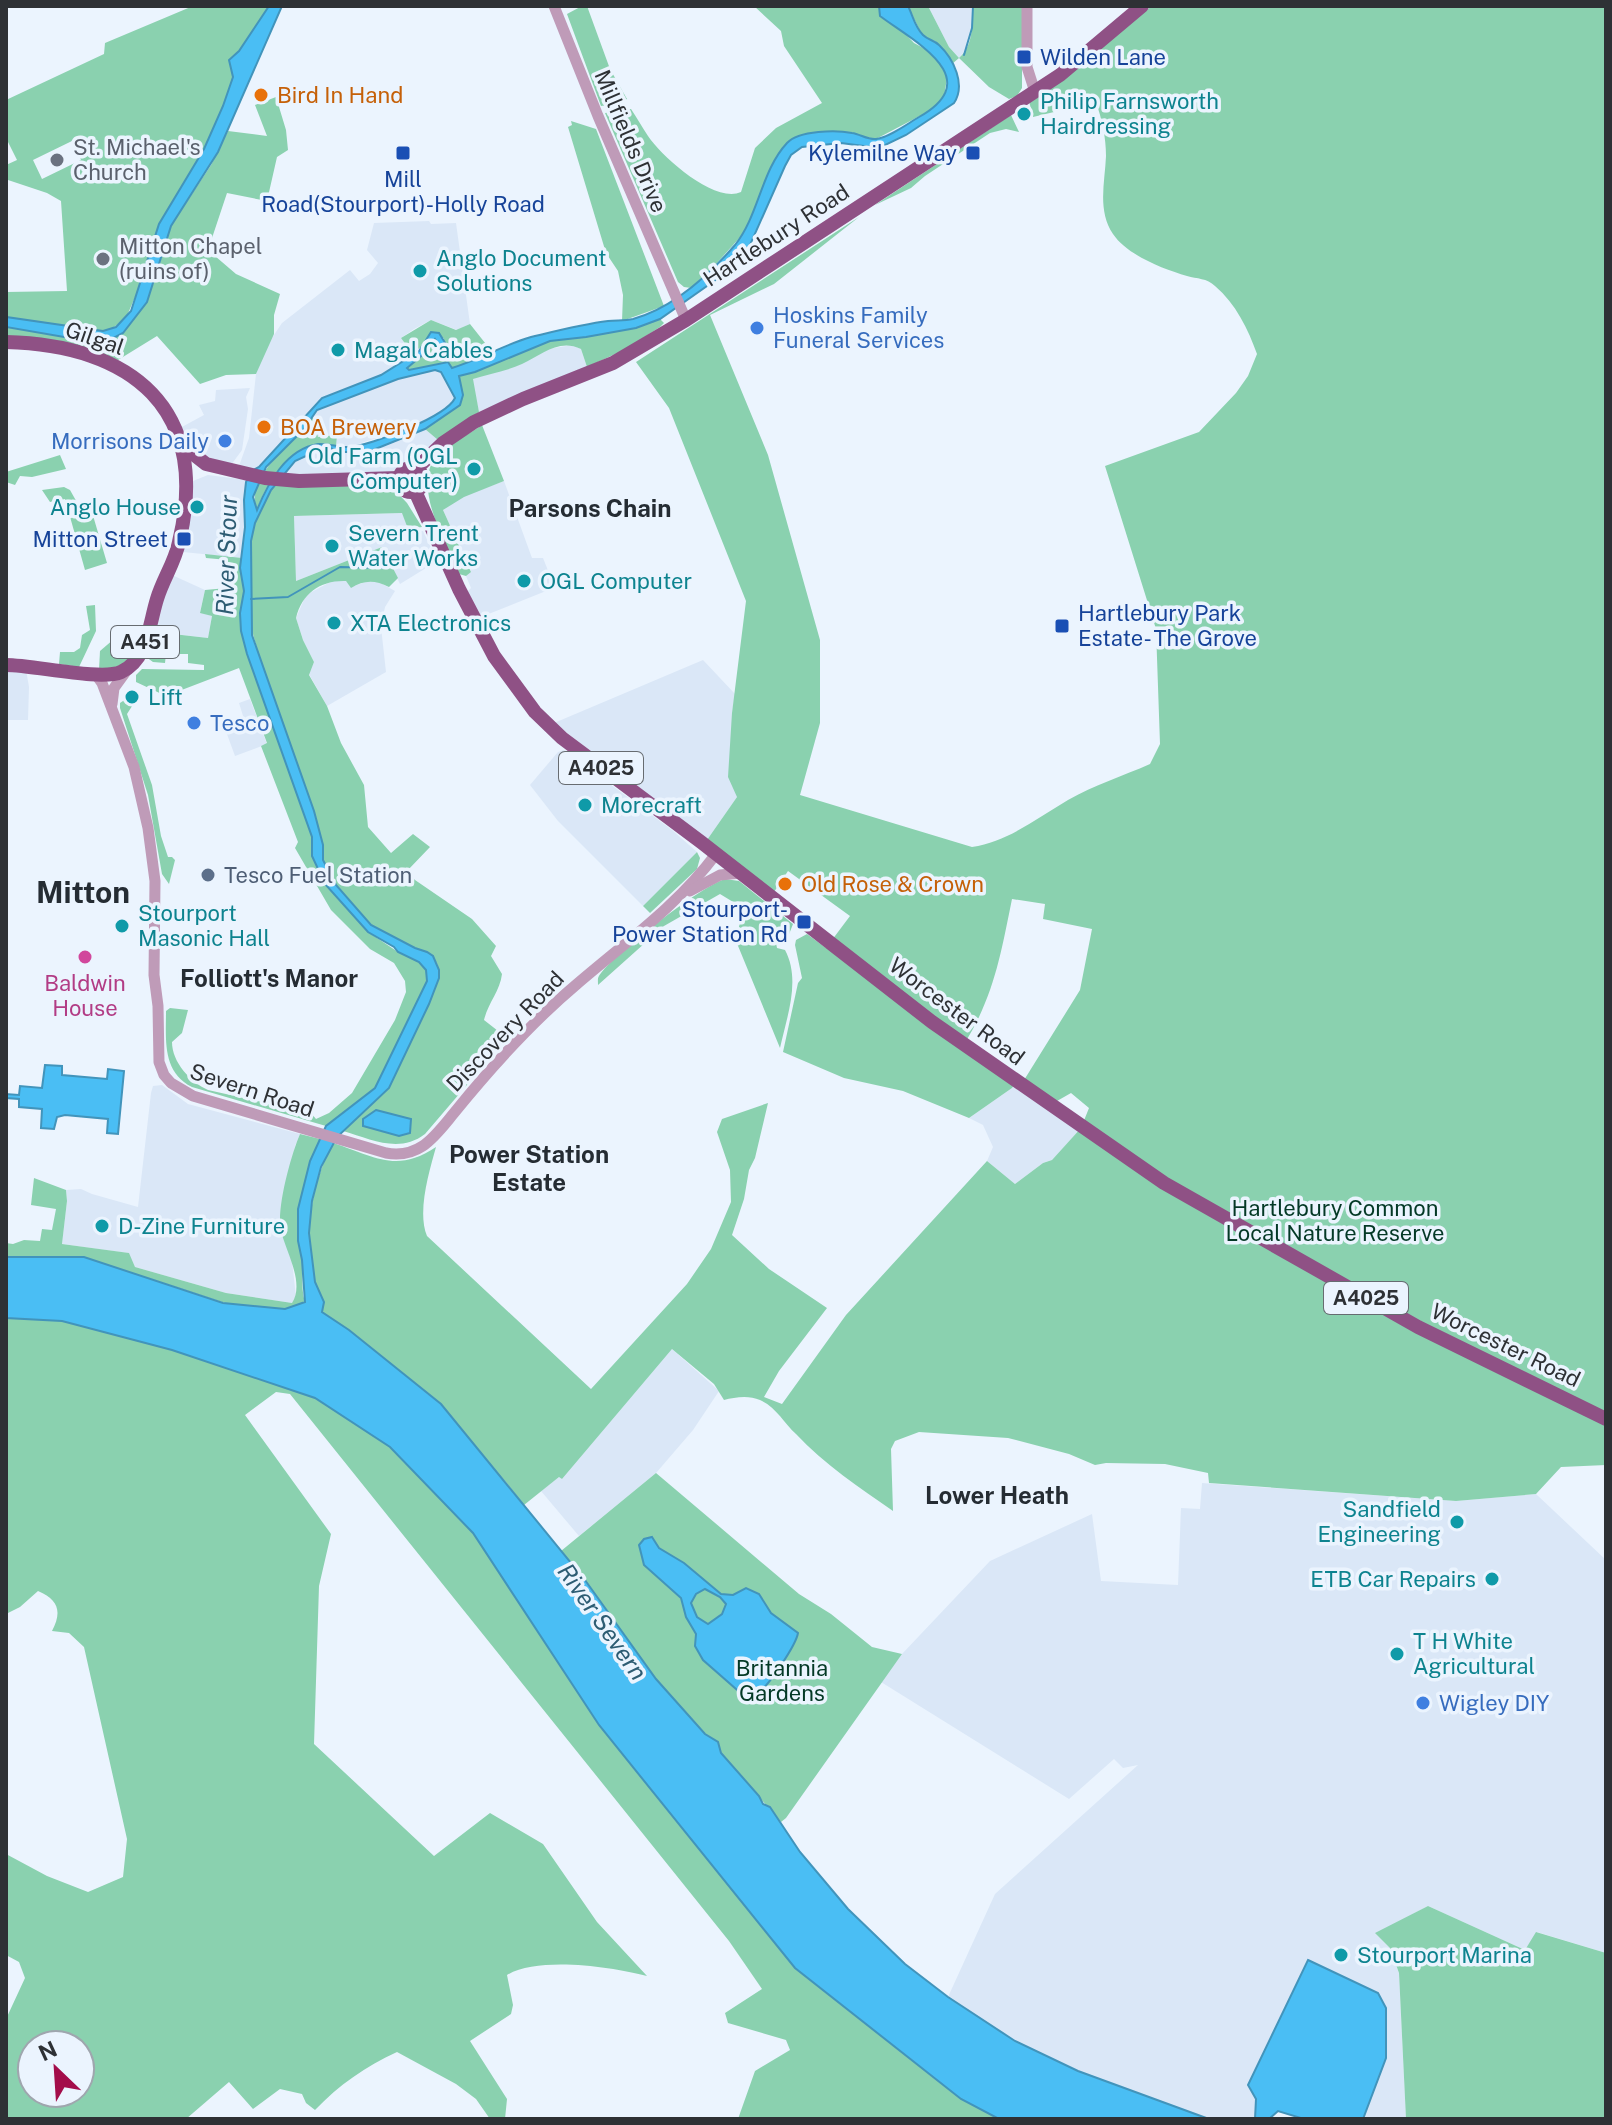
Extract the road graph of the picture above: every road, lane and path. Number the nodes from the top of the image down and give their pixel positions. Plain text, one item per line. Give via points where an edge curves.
1 (554, 6) edge
2 (1027, 6) edge
3 (1142, 6) edge
4 (1035, 92) junction
5 (684, 316) junction
6 (6, 342) edge
7 (173, 422) junction
8 (416, 469) junction
9 (226, 471) junction
10 (399, 478) junction
11 (186, 491) junction
12 (415, 491) junction
13 (6, 665) edge
14 (129, 668) junction
15 (97, 676) junction
16 (114, 713) junction
17 (719, 856) junction
18 (741, 873) junction
19 (711, 879) junction
20 (673, 903) junction
21 (358, 1144) joint
22 (1606, 1419) edge

1 - 5 street, Millfields Drive
2 - 4 street via 1027,67
3 - 4 main road, Hartlebury Road
4 - 5 main road, Hartlebury Road
5 - 8 main road, Hartlebury Road via 613,363 474,422
6 - 7 main road, Gilgal / A451 via 52,346 122,369 156,397
7 - 9 main road via 196,457
7 - 11 main road, Gilgal / A451
8 - 10 main road via 404,470
8 - 12 main road, A4025 via 423,482
9 - 10 main road via 288,481
9 - 11 main road via 198,471
10 - 12 main road, A4025 via 404,489
11 - 14 main road, A451 via 177,551 143,649
12 - 17 main road, Worcester Road / A4025 via 479,630 535,712
13 - 15 main road, A451
14 - 15 main road, A451
14 - 16 street via 113,692
15 - 16 street, Severn Road
16 - 21 street, Severn Road via 142,795 154,870 158,1053 164,1075 193,1096
17 - 18 main road, Worcester Road / A4025
17 - 19 street via 721,868
17 - 20 street, Discovery Road
18 - 19 street, Discovery Road
18 - 22 main road, Worcester Road / A4025 via 932,1022 1164,1183 1418,1327
19 - 20 street, Discovery Road
20 - 21 street, Discovery Road via 525,1032 431,1141 403,1155

